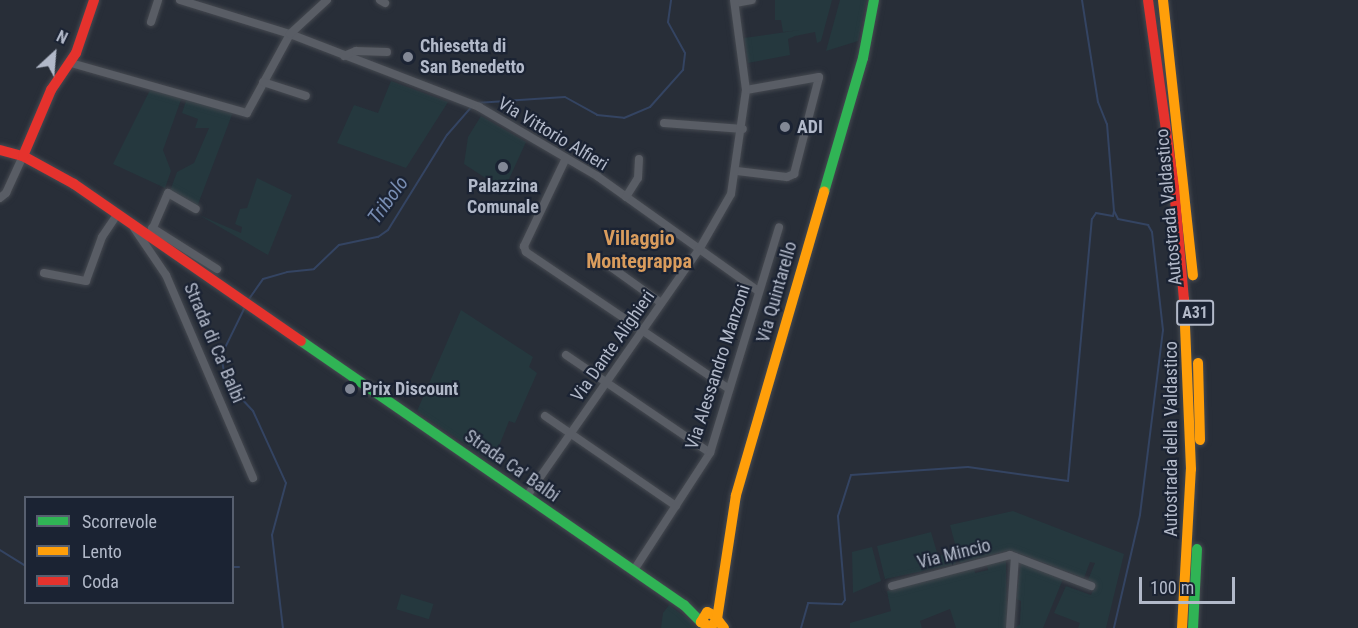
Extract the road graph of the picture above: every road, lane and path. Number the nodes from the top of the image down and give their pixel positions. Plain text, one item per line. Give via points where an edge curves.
1 (94, 0) edge
2 (158, 0) edge
3 (180, 0) edge
4 (327, 0) edge
5 (753, 0) edge
6 (874, 0) edge
7 (1148, 0) edge
8 (1163, 0) edge
9 (735, 2) edge
10 (151, 22) dead end
11 (290, 34) junction
12 (387, 52) dead end
13 (344, 56) junction
14 (71, 63) junction
15 (263, 82) junction
16 (746, 90) junction
17 (306, 96) dead end
18 (664, 123) dead end
19 (742, 129) junction
20 (0, 150) edge
21 (23, 156) junction
22 (566, 158) junction
23 (639, 159) dead end
24 (737, 171) junction
25 (626, 197) junction
26 (0, 198) edge
27 (196, 208) dead end
28 (117, 215) junction
29 (134, 226) junction
30 (779, 227) dead end
31 (151, 233) junction
32 (700, 248) junction
33 (604, 262) dead end
34 (217, 269) dead end
35 (44, 273) dead end
36 (758, 291) junction
37 (661, 303) junction
38 (643, 331) junction
39 (322, 354) joint
40 (566, 355) dead end
41 (607, 383) junction
42 (729, 389) junction
43 (545, 416) dead end
44 (571, 434) junction
45 (710, 453) junction
46 (253, 478) dead end
47 (527, 496) junction
48 (676, 506) junction
49 (1015, 557) junction
50 (634, 570) junction
51 (892, 585) dead end
52 (1091, 586) dead end
53 (711, 623) edge
54 (1010, 628) edge
55 (1182, 628) edge
56 (1193, 628) edge

1 - 14 main road
2 - 10 street
3 - 11 street, Via Vittorio Alfieri
4 - 11 street
5 - 9 street
6 - 53 main road, Via Quintarello via 863,58 736,495 720,595
7 - 55 main road, Autostrada della Valdastico / A31 via 1174,188 1187,328 1190,487
8 - 56 main road, Autostrada Valdastico / A31 via 1189,220 1200,402
9 - 16 street, Via Dante Alighieri
11 - 13 street, Via Vittorio Alfieri
11 - 15 street
12 - 13 street via 356,51
13 - 22 street, Via Vittorio Alfieri via 479,107
14 - 15 street via 247,113
14 - 21 main road via 51,90
15 - 17 street
16 - 19 street, Via Dante Alighieri
16 - 24 street via 819,77 794,174 787,177
18 - 19 street
19 - 24 street, Via Dante Alighieri
20 - 21 main road, Strada di Ca' Balbi
21 - 26 street
21 - 28 main road, Strada di Ca' Balbi via 74,184
22 - 25 street, Via Vittorio Alfieri
22 - 38 street via 524,246 526,252
23 - 25 street via 638,178
24 - 32 street, Via Dante Alighieri via 720,217
25 - 32 street, Via Vittorio Alfieri
27 - 31 street via 168,193
28 - 29 main road, Strada di Ca' Balbi
28 - 35 street via 102,237 86,281
29 - 31 main road, Strada di Ca' Balbi
29 - 46 street, Strada di Ca' Balbi via 166,275
30 - 36 street, Via Alessandro Manzoni
31 - 34 street, Strada di Ca' Balbi
31 - 39 main road, Strada di Ca' Balbi
32 - 36 street, Via Vittorio Alfieri
32 - 37 street, Via Dante Alighieri
33 - 37 street
36 - 42 street, Via Alessandro Manzoni
37 - 38 street, Via Dante Alighieri
38 - 41 street, Via Dante Alighieri
38 - 42 street
39 - 47 main road, Strada Ca' Balbi
40 - 41 street
41 - 44 street, Via Dante Alighieri
41 - 45 street
42 - 45 street, Via Alessandro Manzoni
43 - 44 street
44 - 47 street, Via Dante Alighieri
44 - 48 street
45 - 48 street, Via Alessandro Manzoni
47 - 50 main road, Strada Ca' Balbi
48 - 50 street, Via Alessandro Manzoni
49 - 51 street, Via Mincio
49 - 52 street, Via Mincio
49 - 54 street
50 - 53 main road, Strada Ca' Balbi

